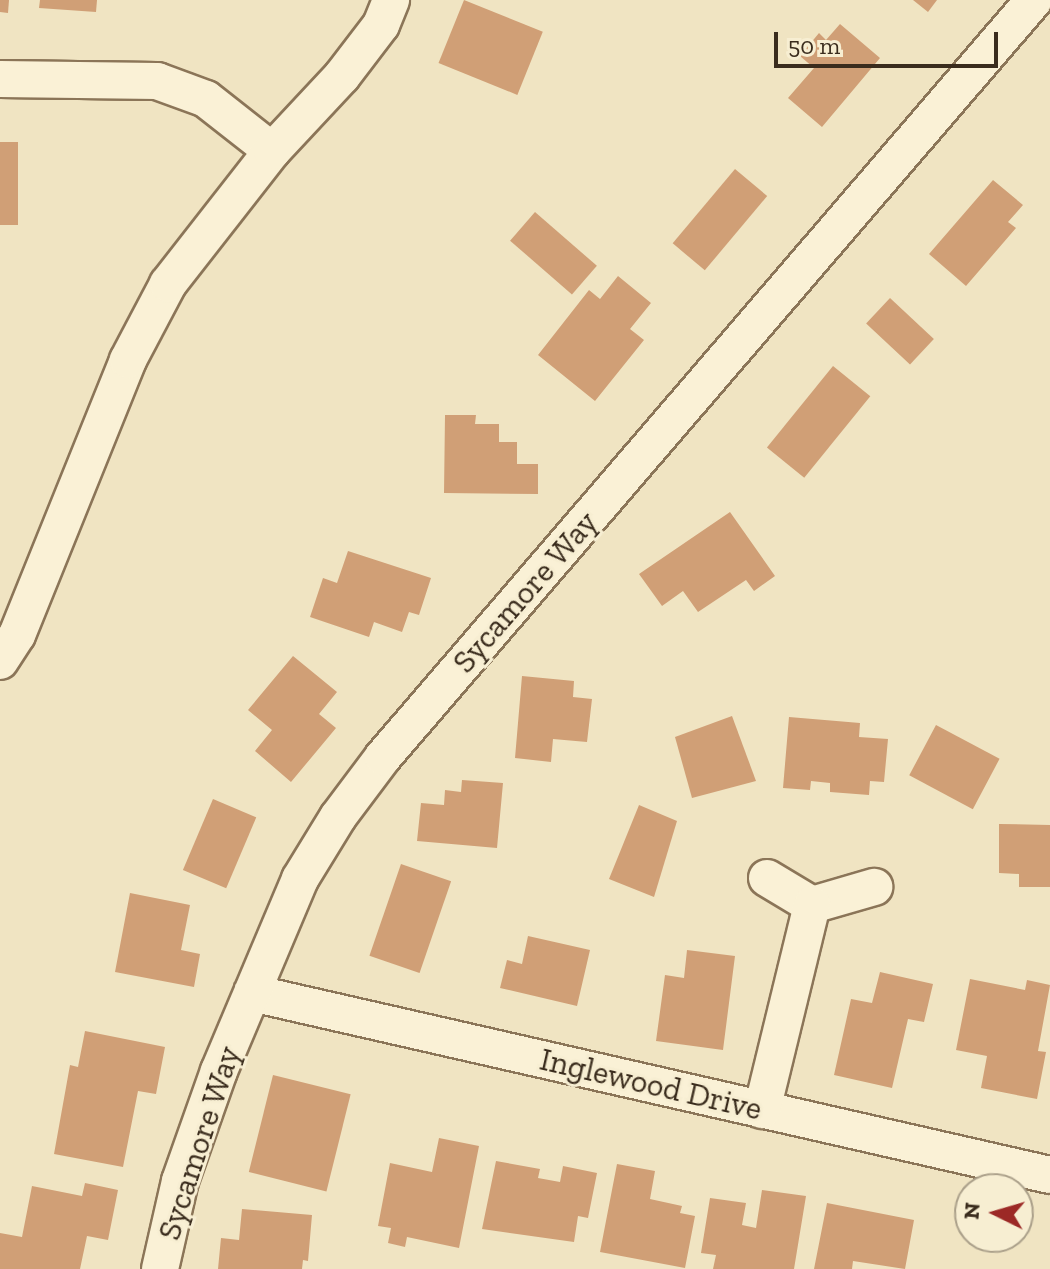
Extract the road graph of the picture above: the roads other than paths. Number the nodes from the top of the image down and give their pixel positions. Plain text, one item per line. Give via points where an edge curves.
1 (391, 0) edge
2 (1034, 0) edge
3 (0, 79) edge
4 (272, 151) junction
5 (0, 661) edge
6 (767, 878) dead end
7 (874, 887) dead end
8 (812, 905) junction
9 (252, 993) junction
10 (762, 1110) junction
11 (1050, 1175) edge
12 (160, 1269) edge

1 - 4 street via 381,25 342,76
2 - 9 street, Sycamore Way via 383,757 300,879
3 - 4 street via 157,81 206,99
4 - 5 street via 168,284 128,360 17,635
6 - 8 street
7 - 8 street
8 - 10 street
9 - 10 street, Inglewood Drive
9 - 12 street, Sycamore Way via 180,1181
10 - 11 street, Inglewood Drive

